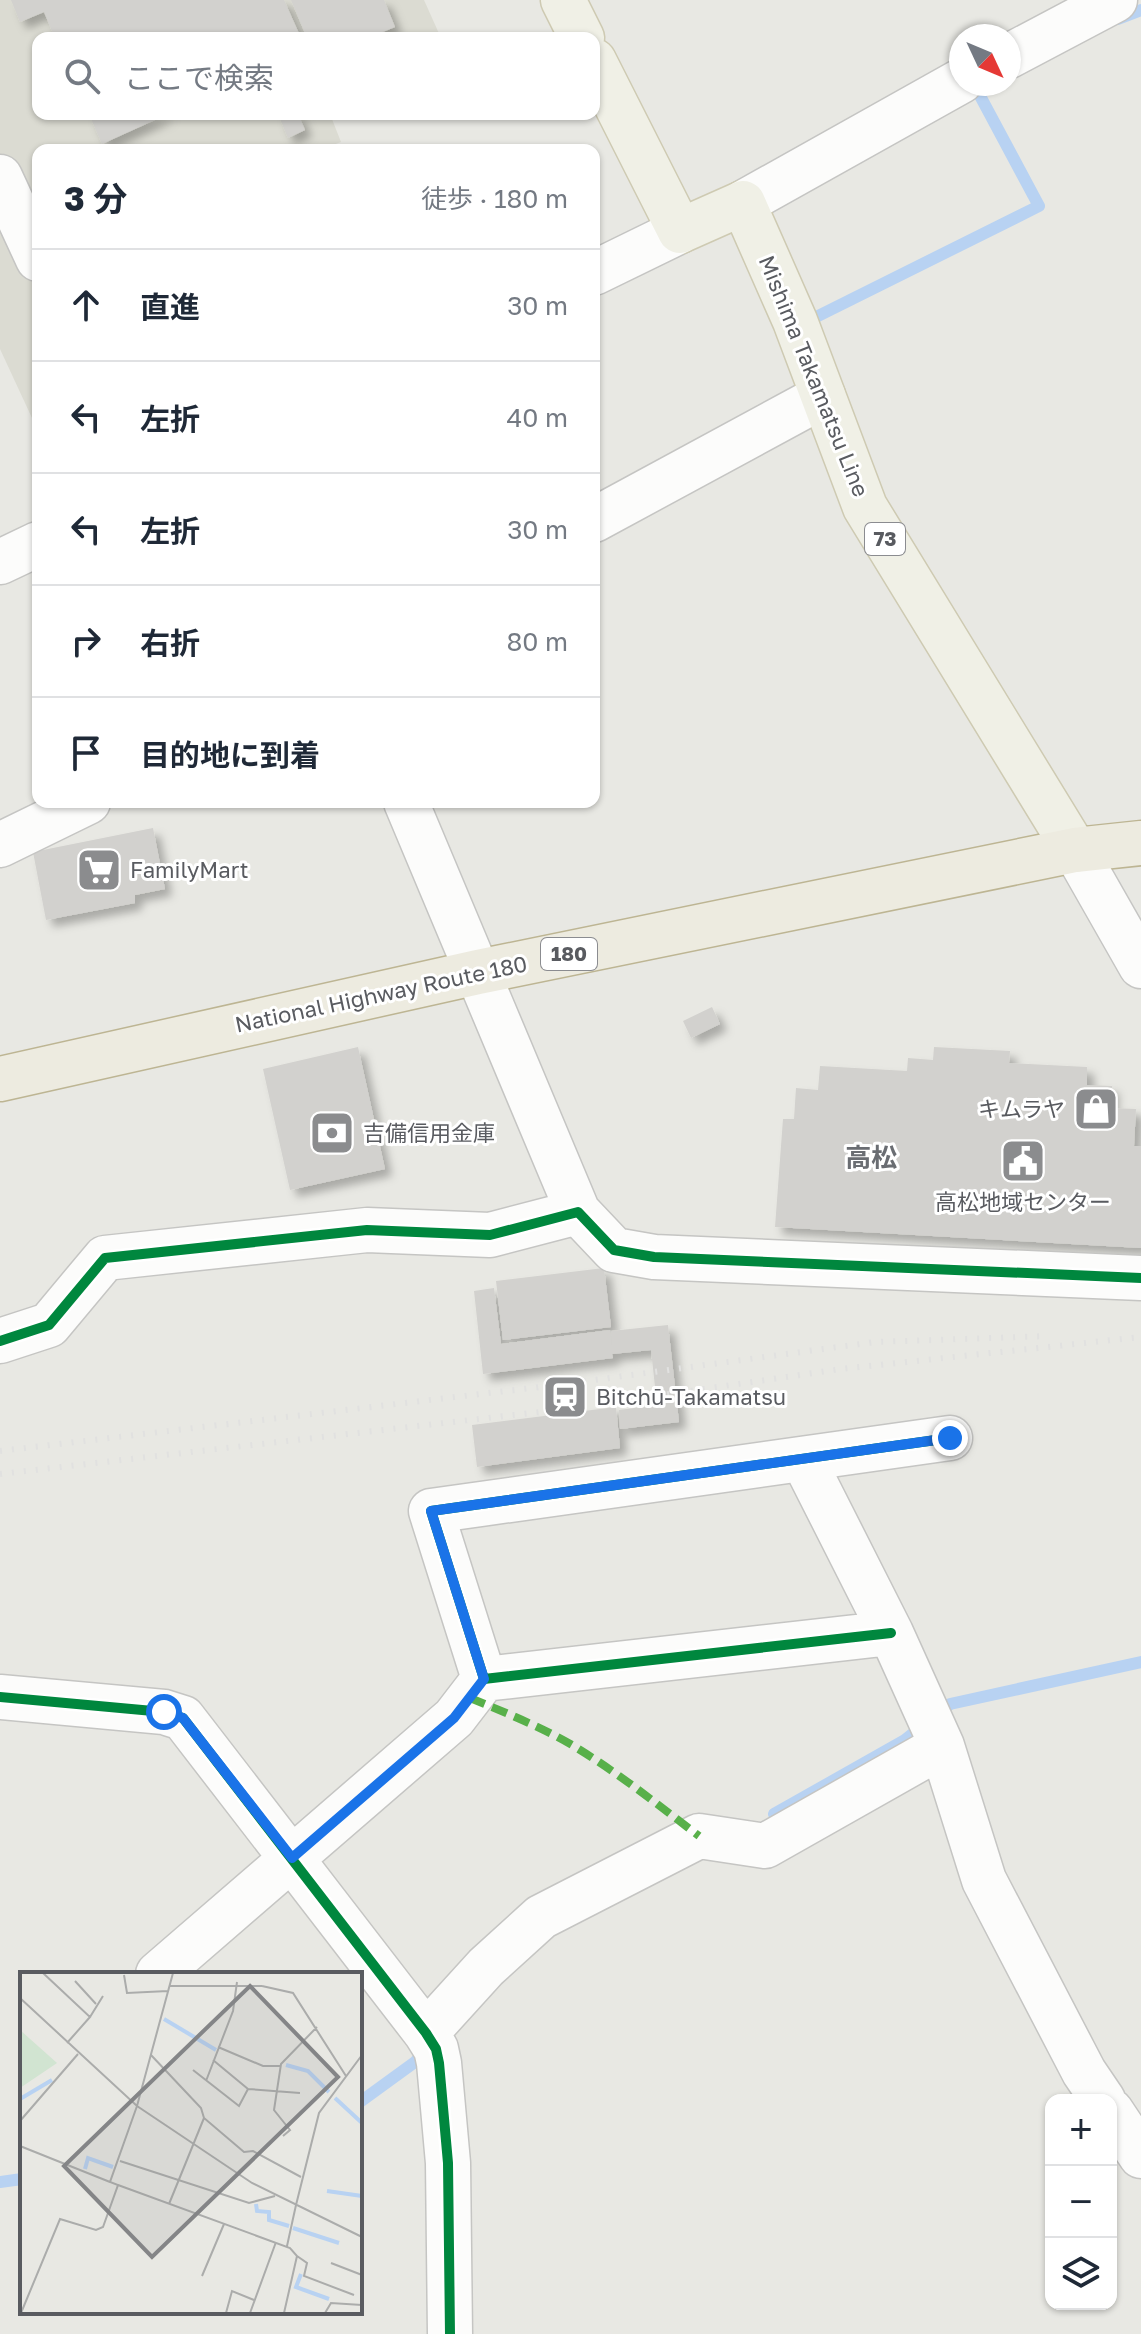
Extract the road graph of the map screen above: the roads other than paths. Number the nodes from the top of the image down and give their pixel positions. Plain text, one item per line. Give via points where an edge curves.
1 (563, 0) edge
2 (1115, 0) edge
3 (579, 32) edge
4 (1021, 50) edge
5 (600, 73) edge
6 (949, 88) edge
7 (0, 177) edge
8 (743, 203) junction
9 (680, 231) junction
10 (32, 246) edge
11 (600, 270) edge
12 (823, 396) junction
13 (600, 517) edge
14 (32, 547) edge
15 (0, 562) edge
16 (76, 808) edge
17 (409, 808) edge
18 (1141, 843) edge
19 (0, 845) edge
20 (1075, 850) junction
21 (1141, 966) edge
22 (478, 972) junction
23 (0, 1079) edge
24 (578, 1212) junction
25 (1141, 1278) edge
26 (0, 1341) edge
27 (950, 1438) dead end
28 (803, 1459) junction
29 (891, 1633) junction
30 (484, 1679) junction
31 (0, 1697) edge
32 (934, 1729) junction
33 (292, 1858) junction
34 (160, 1972) edge
35 (430, 2039) junction
36 (1099, 2094) edge
37 (1117, 2120) edge
38 (1141, 2156) edge
39 (450, 2334) edge

1 - 3 main road
2 - 4 street
5 - 9 main road
6 - 8 street
7 - 10 street
8 - 9 main road
8 - 12 main road, Mishima Takamatsu Line / 73
9 - 11 street
12 - 13 street
12 - 20 main road, Mishima Takamatsu Line / 73 via 865,507
14 - 15 street
16 - 19 street
17 - 22 street
18 - 20 highway, National Highway Route 180 / 180
20 - 21 street
20 - 22 highway, National Highway Route 180 / 180
22 - 23 highway, National Highway Route 180 / 180
22 - 24 street
24 - 25 street via 614,1250 654,1257
24 - 26 street via 490,1235 367,1230 105,1258 49,1325
27 - 28 street
28 - 29 street
28 - 30 street via 431,1511
29 - 30 street
29 - 32 street
30 - 33 street via 454,1718
31 - 33 street via 183,1718
32 - 35 street via 765,1846 699,1836 541,1917 486,1967
32 - 36 street via 984,1880
33 - 34 street
33 - 35 street
35 - 39 street via 448,2163
37 - 38 street

